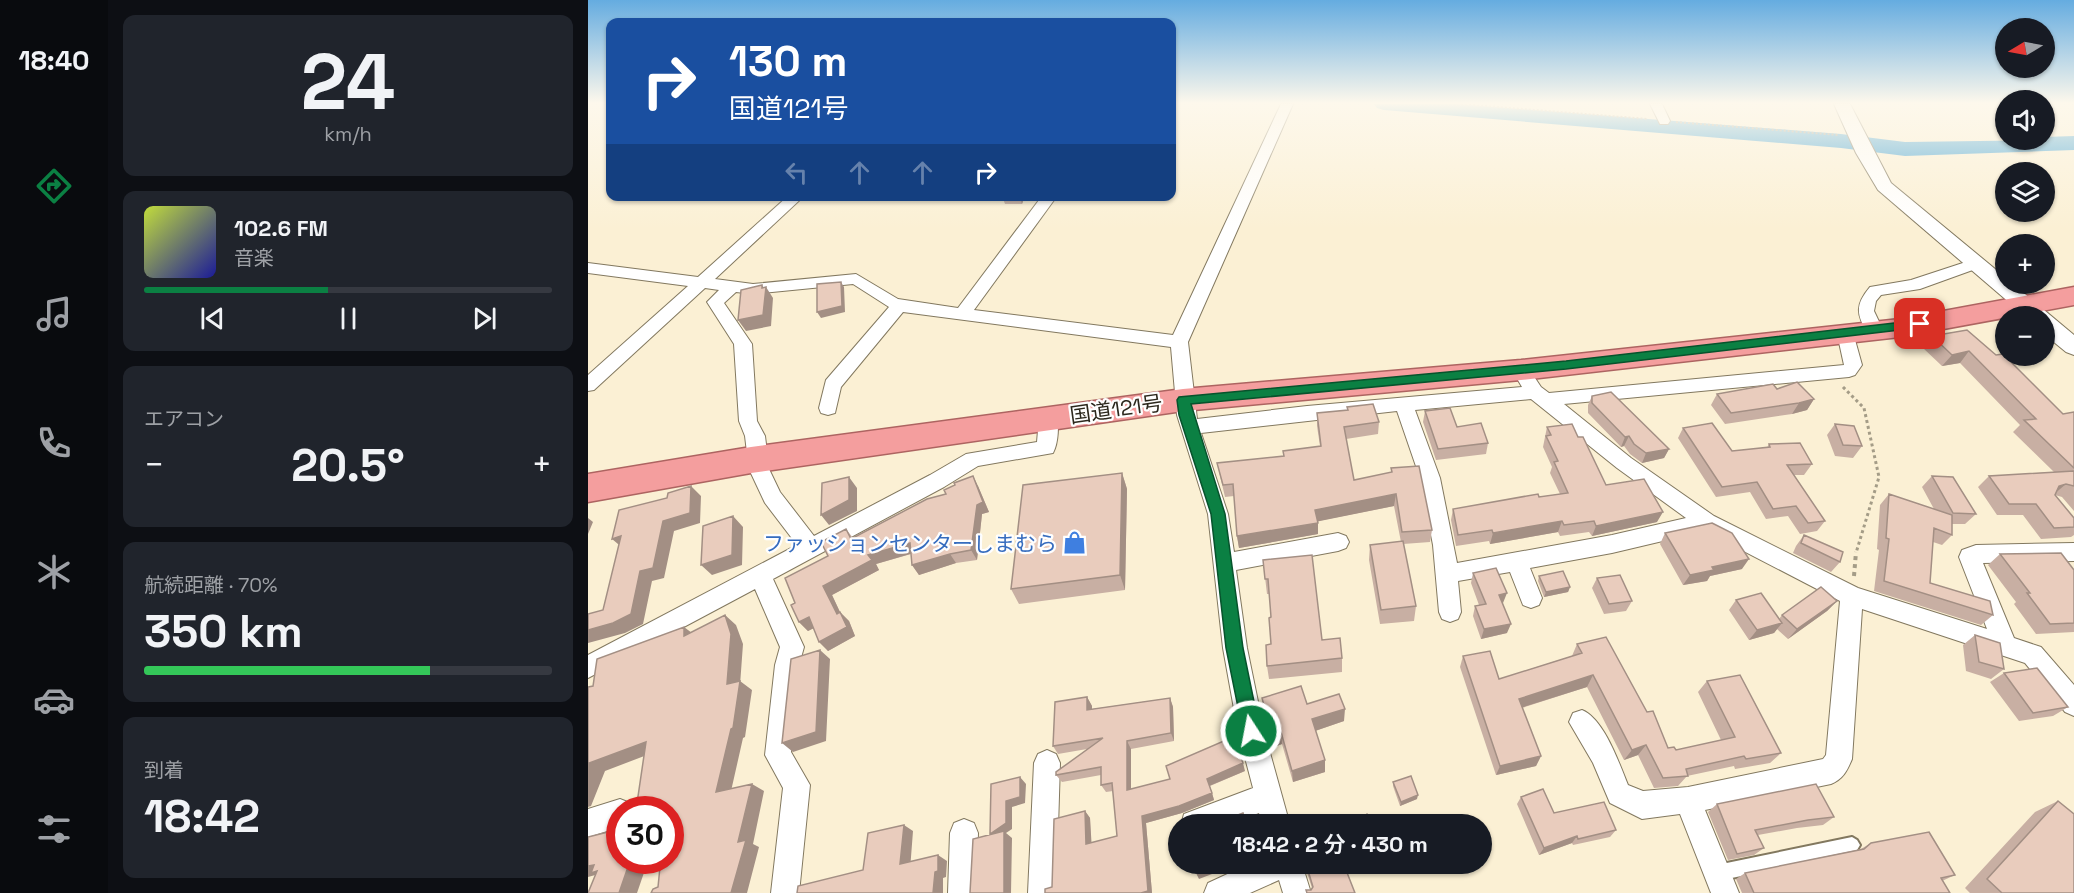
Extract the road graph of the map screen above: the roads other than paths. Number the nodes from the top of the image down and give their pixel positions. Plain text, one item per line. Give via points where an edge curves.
1 (1268, 146) edge
2 (1862, 146) edge
3 (792, 201) edge
4 (1046, 201) edge
5 (1975, 264) junction
6 (588, 268) edge
7 (704, 282) junction
8 (733, 286) junction
9 (2074, 296) edge
10 (900, 305) junction
11 (2025, 306) edge
12 (2054, 306) edge
13 (963, 314) junction
14 (1995, 319) edge
15 (2055, 331) edge
16 (1860, 332) junction
17 (1179, 342) junction
18 (2074, 347) edge
19 (588, 385) edge
20 (1534, 387) junction
21 (1404, 405) junction
22 (828, 408) dead end
23 (1186, 414) junction
24 (1048, 418) junction
25 (758, 459) junction
26 (588, 489) edge
27 (1707, 522) junction
28 (1338, 542) dead end
29 (811, 548) junction
30 (2074, 552) edge
31 (1223, 562) junction
32 (1517, 562) junction
33 (1459, 572) dead end
34 (760, 576) junction
35 (1852, 596) junction
36 (1531, 598) dead end
37 (1450, 612) dead end
38 (2006, 648) junction
39 (588, 667) edge
40 (2074, 705) edge
41 (1582, 722) dead end
42 (1047, 763) dead end
43 (1268, 795) junction
44 (1688, 800) junction
45 (1220, 814) edge
46 (1273, 814) edge
47 (606, 817) edge
48 (588, 823) edge
49 (964, 834) dead end
50 (1852, 845) dead end
51 (1259, 874) edge
52 (1291, 874) edge
53 (1721, 883) edge
54 (785, 893) edge
55 (962, 893) edge
56 (1042, 893) edge
57 (1218, 893) edge
58 (1297, 893) edge

1 - 17 street
2 - 5 street via 1884,186
3 - 7 street
4 - 13 street
5 - 11 street
5 - 16 street via 1914,285 1876,291 1868,300
6 - 7 street
7 - 8 street
7 - 19 street
8 - 10 street via 765,289 856,279
8 - 25 street via 715,302 743,344 748,421
9 - 12 highway, 国道121号
10 - 13 street
10 - 22 street via 832,386
13 - 17 street
14 - 16 highway, 国道121号
15 - 18 street
16 - 20 highway, 国道121号
16 - 20 street via 1849,371 1640,388
17 - 23 street
20 - 21 street
20 - 23 highway, 国道121号
20 - 27 street via 1624,463
21 - 23 street via 1307,413
21 - 37 street via 1430,478 1444,545
23 - 24 highway, 国道121号
23 - 31 street via 1218,514
24 - 25 highway, 国道121号
24 - 29 street via 1046,448 973,459
25 - 26 highway, 国道121号
25 - 29 street via 772,497
27 - 32 street
27 - 35 street
28 - 31 street
29 - 34 street
30 - 38 street via 1971,557
31 - 43 street via 1251,731
32 - 33 street
32 - 36 street
34 - 39 street
34 - 54 street via 792,647 778,755 797,785
35 - 38 street
35 - 44 street via 1839,759 1830,771
38 - 40 street via 2032,655
41 - 44 street via 1602,754 1619,794 1642,805
42 - 56 street
43 - 45 street
43 - 46 street
44 - 53 street
47 - 48 street
49 - 55 street
50 - 53 lane
51 - 57 street
52 - 58 street

